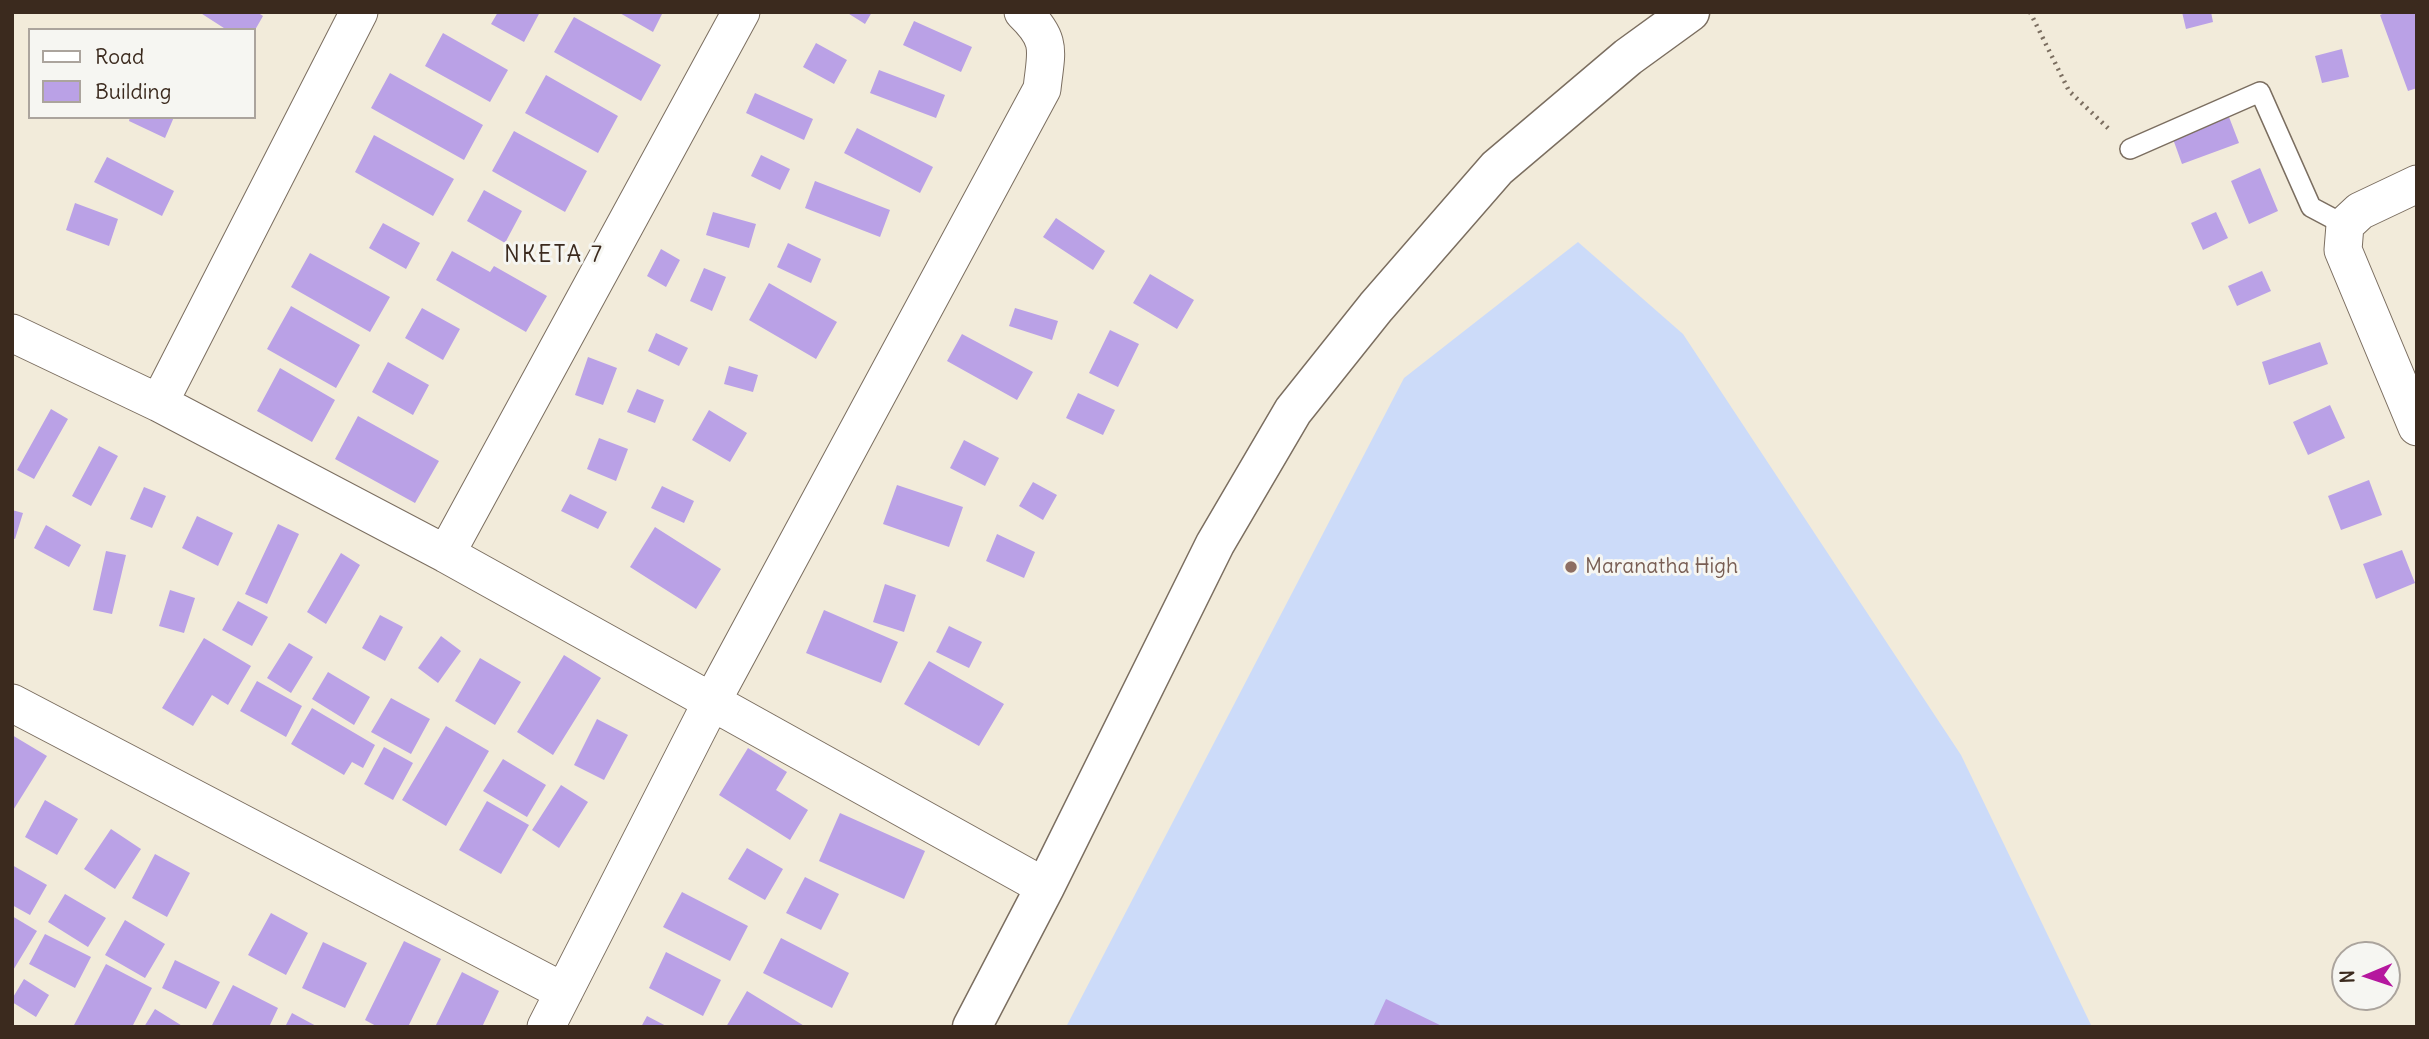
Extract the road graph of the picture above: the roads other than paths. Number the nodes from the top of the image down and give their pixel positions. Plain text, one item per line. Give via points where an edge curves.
1 (359, 12) edge
2 (741, 12) edge
3 (1023, 12) edge
4 (1690, 12) edge
5 (2130, 149) road end
6 (2417, 184) edge
7 (2345, 225) junction
8 (12, 333) edge
9 (159, 404) junction
10 (2417, 427) edge
11 (446, 554) junction
12 (12, 703) edge
13 (711, 703) junction
14 (1045, 887) junction
15 (564, 992) junction
16 (546, 1027) edge
17 (972, 1027) edge

1 - 9 street
2 - 11 street
3 - 13 street via 1046,44 1042,89
4 - 14 street via 1628,57 1497,168 1293,411 1215,544
5 - 7 lane via 2260,92 2311,207
6 - 7 street via 2360,211
7 - 10 street via 2343,250
8 - 9 street
9 - 11 street
11 - 13 street
12 - 15 street
13 - 14 street
13 - 15 street
14 - 17 street
15 - 16 street

